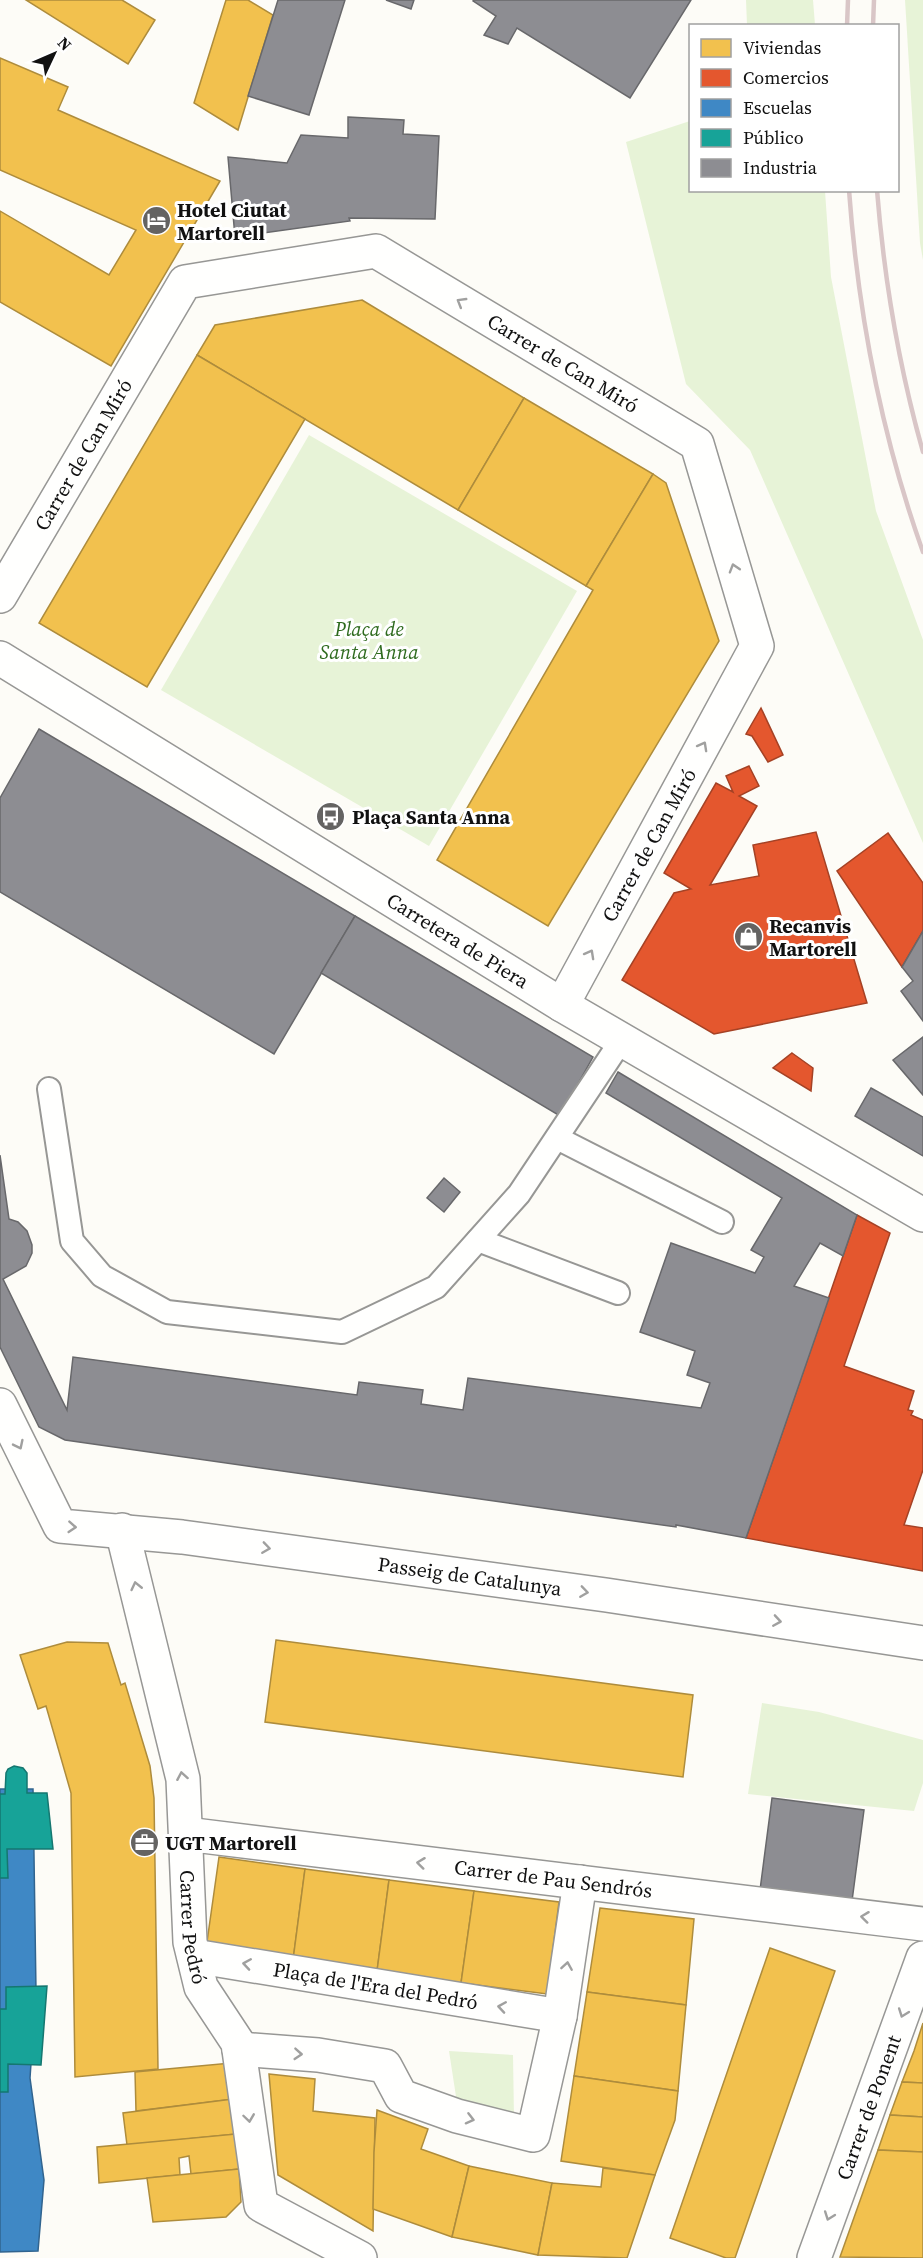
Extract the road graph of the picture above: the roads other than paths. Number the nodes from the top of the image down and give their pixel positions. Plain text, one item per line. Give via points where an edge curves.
1 (0, 596) edge
2 (0, 658) edge
3 (562, 1005) junction
4 (621, 1041) junction
5 (49, 1089) dead end
6 (557, 1138) junction
7 (923, 1215) edge
8 (722, 1222) dead end
9 (478, 1240) junction
10 (618, 1293) dead end
11 (0, 1406) edge
12 (122, 1530) junction
13 (923, 1643) edge
14 (186, 1834) junction
15 (580, 1882) junction
16 (923, 1924) edge
17 (194, 1956) junction
18 (923, 1958) edge
19 (560, 2016) junction
20 (239, 2049) junction
21 (360, 2258) edge
22 (814, 2258) edge

3 -> 1 street, Carrer de Can Miró via 757,646 697,444 376,251 184,282
2 - 3 street, Carretera de Piera
3 - 4 street, Carretera de Piera
4 - 6 lane
4 - 7 street, Carretera de Piera
5 - 9 lane via 72,1241 102,1276 167,1312 342,1332 436,1287
6 - 8 lane
6 - 9 lane via 519,1194
9 - 10 lane
11 -> 12 street, Passeig de Catalunya via 60,1526
12 -> 13 street, Passeig de Catalunya via 583,1592
14 -> 12 street, Carrer Pedró via 183,1779
15 -> 14 street, Carrer de Pau Sendrós
14 - 17 street, Carrer Pedró via 190,1942
16 -> 15 street, Carrer de Pau Sendrós
19 -> 15 street
19 -> 17 street, Plaça de l'Era del Pedró
17 - 20 street, Carrer Pedró via 201,1987
18 -> 22 street, Carrer de Ponent
20 -> 19 street via 318,2055 385,2066 401,2096 457,2116 533,2135
20 -> 21 street, Carrer Pedró via 261,2205

